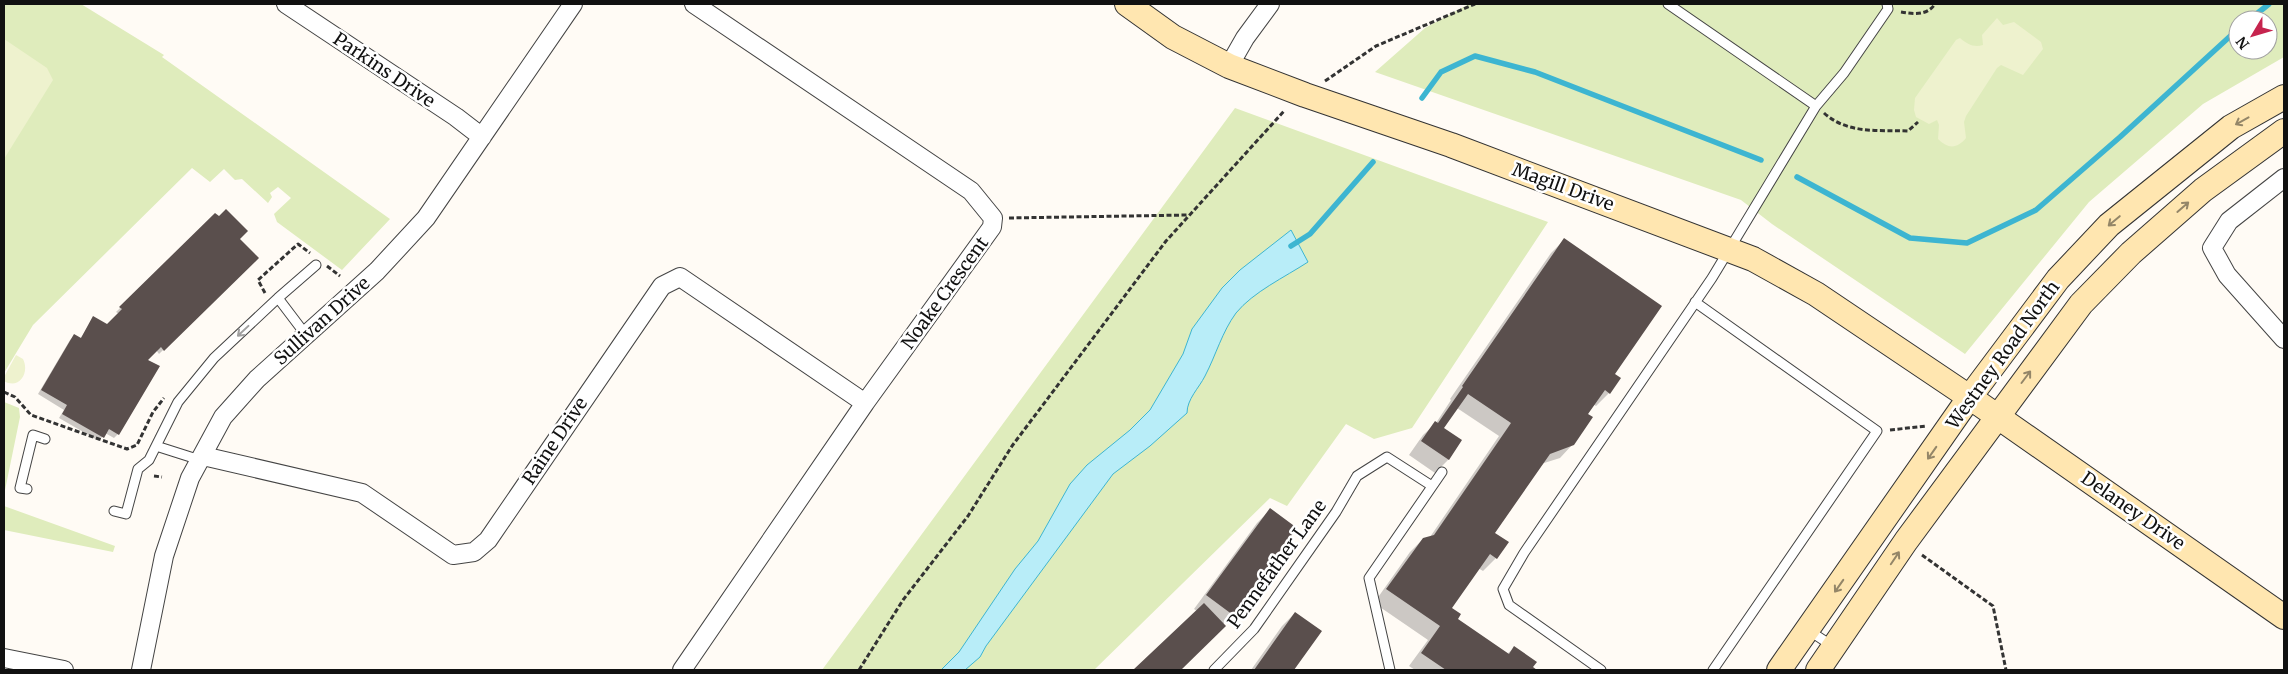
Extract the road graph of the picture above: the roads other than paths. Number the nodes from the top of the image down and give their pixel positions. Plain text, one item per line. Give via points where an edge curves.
1 (286, 4) edge
2 (573, 4) edge
3 (694, 4) edge
4 (1127, 4) edge
5 (1270, 4) edge
6 (1668, 4) edge
7 (1887, 6) edge
8 (1229, 66) junction
9 (2284, 97) edge
10 (1816, 106) junction
11 (2284, 131) edge
12 (482, 137) junction
13 (2284, 178) edge
14 (1730, 249) junction
15 (316, 265) dead end
16 (278, 298) junction
17 (1694, 302) junction
18 (306, 335) junction
19 (2284, 338) edge
20 (866, 403) junction
21 (1983, 407) junction
22 (45, 439) dead end
23 (156, 446) junction
24 (202, 458) junction
25 (1442, 472) dead end
26 (1432, 486) junction
27 (27, 490) dead end
28 (114, 511) dead end
29 (2284, 617) edge
30 (1808, 630) junction
31 (1834, 647) junction
32 (4, 658) edge
33 (64, 670) edge
34 (140, 670) edge
35 (682, 670) edge
36 (1214, 670) edge
37 (1390, 670) edge
38 (1601, 670) edge
39 (1713, 670) edge
40 (1779, 670) edge
41 (1818, 670) edge

1 - 12 street, Parkins Drive
2 - 12 street, Sullivan Drive
3 - 20 street, Noake Crescent via 972,191 993,218 992,228
4 - 8 main road, Magill Drive via 1173,37
5 - 8 street
6 - 10 lane
7 - 10 lane via 1844,72
8 - 14 main road, Magill Drive
9 -> 21 main road, Westney Road North via 2231,127 2109,224 2058,279
10 - 14 lane
21 -> 11 main road, Westney Road North via 2019,386 2081,304 2131,253 2203,190
12 - 18 street, Sullivan Drive via 426,218 377,271
13 - 19 street via 2229,221 2212,248 2227,275
14 - 17 lane
14 - 21 main road, Magill Drive via 1816,294
15 - 16 lane
16 - 18 lane
16 -> 23 lane via 214,358 178,402
17 - 38 lane via 1503,589 1509,605
17 - 39 lane via 1877,431
18 - 24 street, Sullivan Drive via 257,379 223,417
20 - 24 street, Raine Drive via 680,277 662,286 488,540 474,552 453,555 362,493
20 - 35 street, Noake Crescent
21 - 29 main road, Delaney Drive
21 -> 30 main road, Westney Road North
31 -> 21 main road, Westney Road North via 1906,541
22 - 27 lane via 33,435 20,488
23 - 24 lane
23 - 28 lane via 149,460 133,467 126,514
24 - 34 street, Sullivan Drive via 190,478 164,556
25 - 26 lane
26 - 36 lane, Pennefather Lane via 1387,457 1357,476 1336,512 1254,629
26 - 37 lane via 1369,578
30 - 31 lane
30 - 40 main road, Westney Road North
31 - 41 main road, Westney Road North
32 - 33 street

